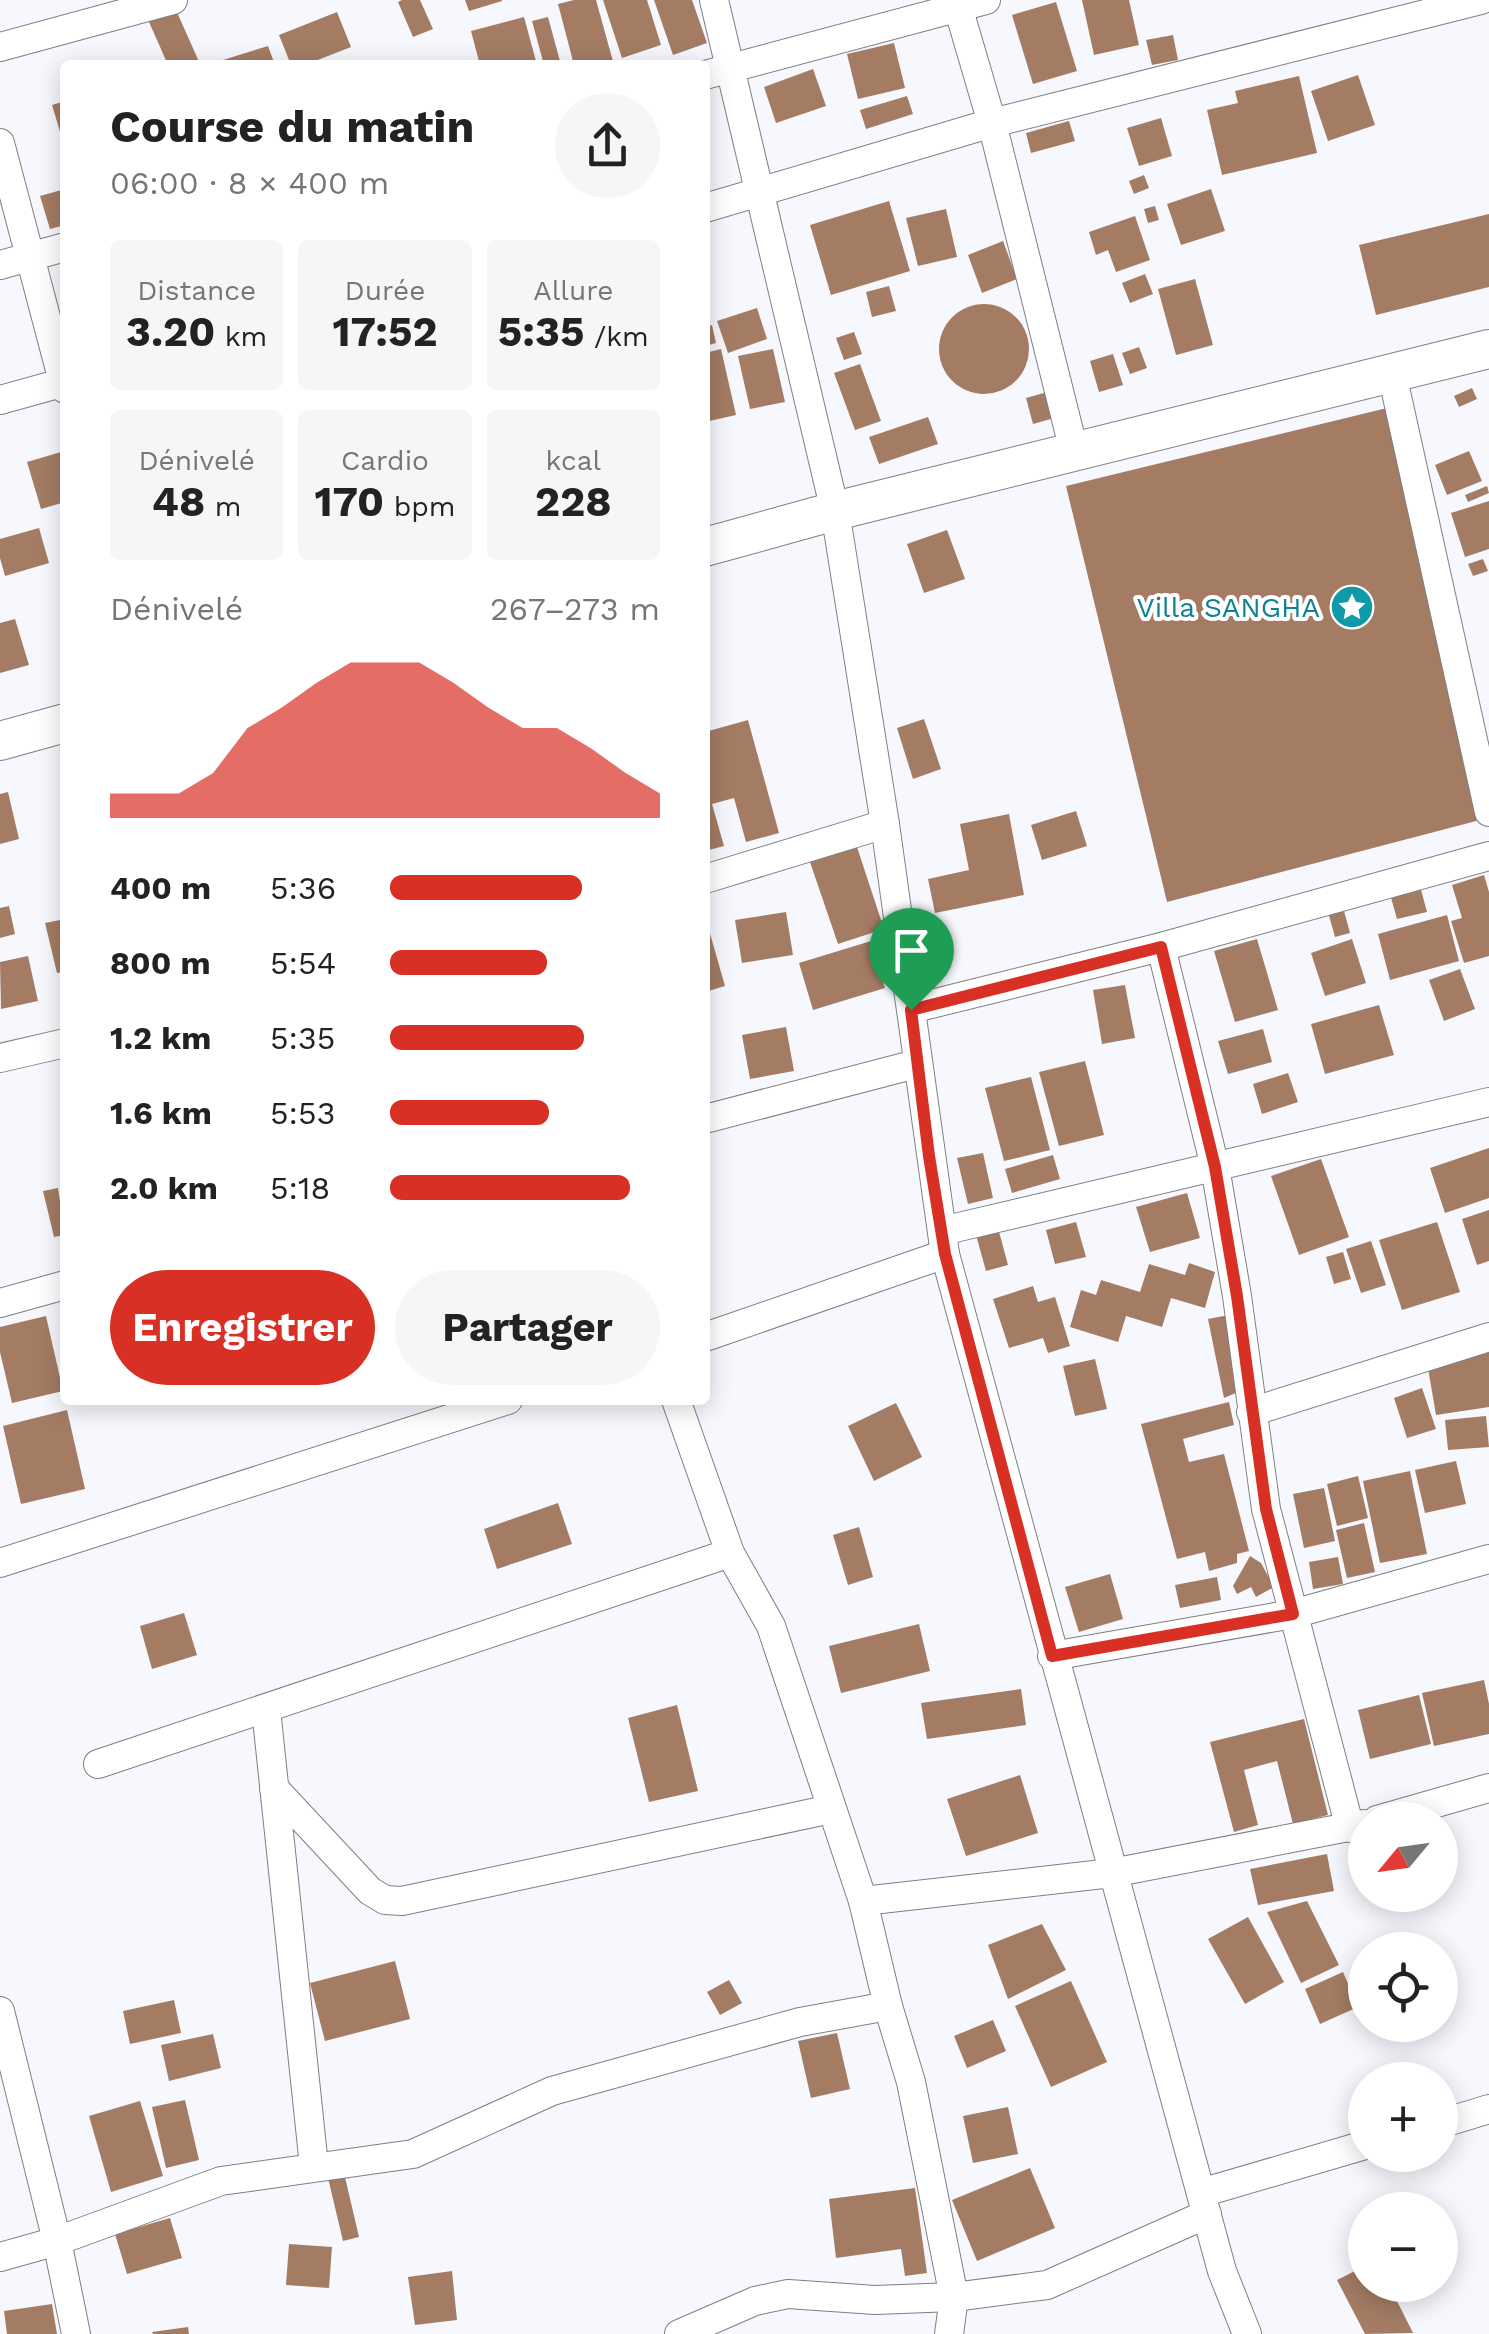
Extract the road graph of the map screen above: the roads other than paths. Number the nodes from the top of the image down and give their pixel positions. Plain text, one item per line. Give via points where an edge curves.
1 (173, 0) edge
2 (714, 0) edge
3 (986, 0) edge
4 (1480, 0) edge
5 (956, 4) edge
6 (0, 47) edge
7 (718, 71) edge
8 (992, 124) junction
9 (0, 143) edge
10 (762, 193) junction
11 (710, 207) edge
12 (60, 248) edge
13 (32, 256) junction
14 (0, 265) edge
15 (1489, 349) edge
16 (60, 369) edge
17 (1392, 374) junction
18 (60, 386) edge
19 (0, 400) edge
20 (1074, 451) junction
21 (835, 510) junction
22 (710, 545) edge
23 (60, 724) edge
24 (0, 741) edge
25 (1489, 812) edge
26 (885, 824) junction
27 (1489, 856) edge
28 (710, 877) edge
29 (1161, 947) junction
30 (911, 1010) junction
31 (60, 1044) edge
32 (0, 1058) edge
33 (916, 1064) junction
34 (1489, 1102) edge
35 (710, 1117) edge
36 (1215, 1167) junction
37 (943, 1242) junction
38 (60, 1287) edge
39 (0, 1302) edge
40 (710, 1335) edge
41 (1489, 1337) edge
42 (492, 1405) edge
43 (678, 1405) edge
44 (1251, 1412) junction
45 (730, 1554) junction
46 (1489, 1559) edge
47 (0, 1563) edge
48 (1293, 1614) junction
49 (1052, 1656) junction
50 (266, 1709) junction
51 (98, 1764) dead end
52 (274, 1788) junction
53 (1489, 1788) edge
54 (1357, 1802) edge
55 (1440, 1802) edge
56 (831, 1808) junction
57 (1348, 1827) edge
58 (1112, 1873) junction
59 (862, 1902) junction
60 (888, 2006) junction
61 (1, 2018) edge
62 (1489, 2109) edge
63 (1458, 2118) edge
64 (1348, 2151) edge
65 (314, 2166) junction
66 (1204, 2204) junction
67 (57, 2241) junction
68 (0, 2256) edge
69 (954, 2296) junction
70 (76, 2334) edge
71 (680, 2334) edge
72 (949, 2334) edge
73 (1247, 2334) edge

1 - 6 street
2 - 7 street
3 - 5 street
4 - 8 street
5 - 7 street
5 - 8 street
7 - 10 street
8 - 10 street
8 - 20 street
9 - 13 street
10 - 11 street
10 - 21 street
12 - 13 street
13 - 14 street
13 - 16 street
15 - 17 street
17 - 20 street
17 - 25 street
18 - 19 street
20 - 21 street
21 - 22 street
21 - 26 street
23 - 24 street
26 - 28 street
26 - 30 street
27 - 29 street
29 - 30 street
29 - 36 street
30 - 33 street
31 - 32 street
33 - 35 street
33 - 37 street
34 - 36 street
36 - 37 street
36 - 44 street
37 - 40 street
37 - 49 street
38 - 39 street
41 - 44 street
42 - 47 street
43 - 45 street
44 - 48 street via 1266,1509
45 - 50 street
45 - 56 street via 772,1626
46 - 48 street
48 - 49 street
48 - 54 street
49 - 58 street
50 - 51 street
50 - 52 street
52 - 56 street via 370,1891 402,1901
52 - 65 street
53 - 55 street
56 - 59 street
57 - 58 street
58 - 59 street
58 - 66 street
59 - 60 street
60 - 65 street via 800,2022 552,2092 413,2154
60 - 69 street via 912,2082
61 - 67 street
62 - 63 street
64 - 66 street
65 - 67 street via 221,2181
66 - 69 street via 1047,2284
66 - 73 street
67 - 68 street
67 - 70 street
69 - 71 street via 770,2296
69 - 72 street

